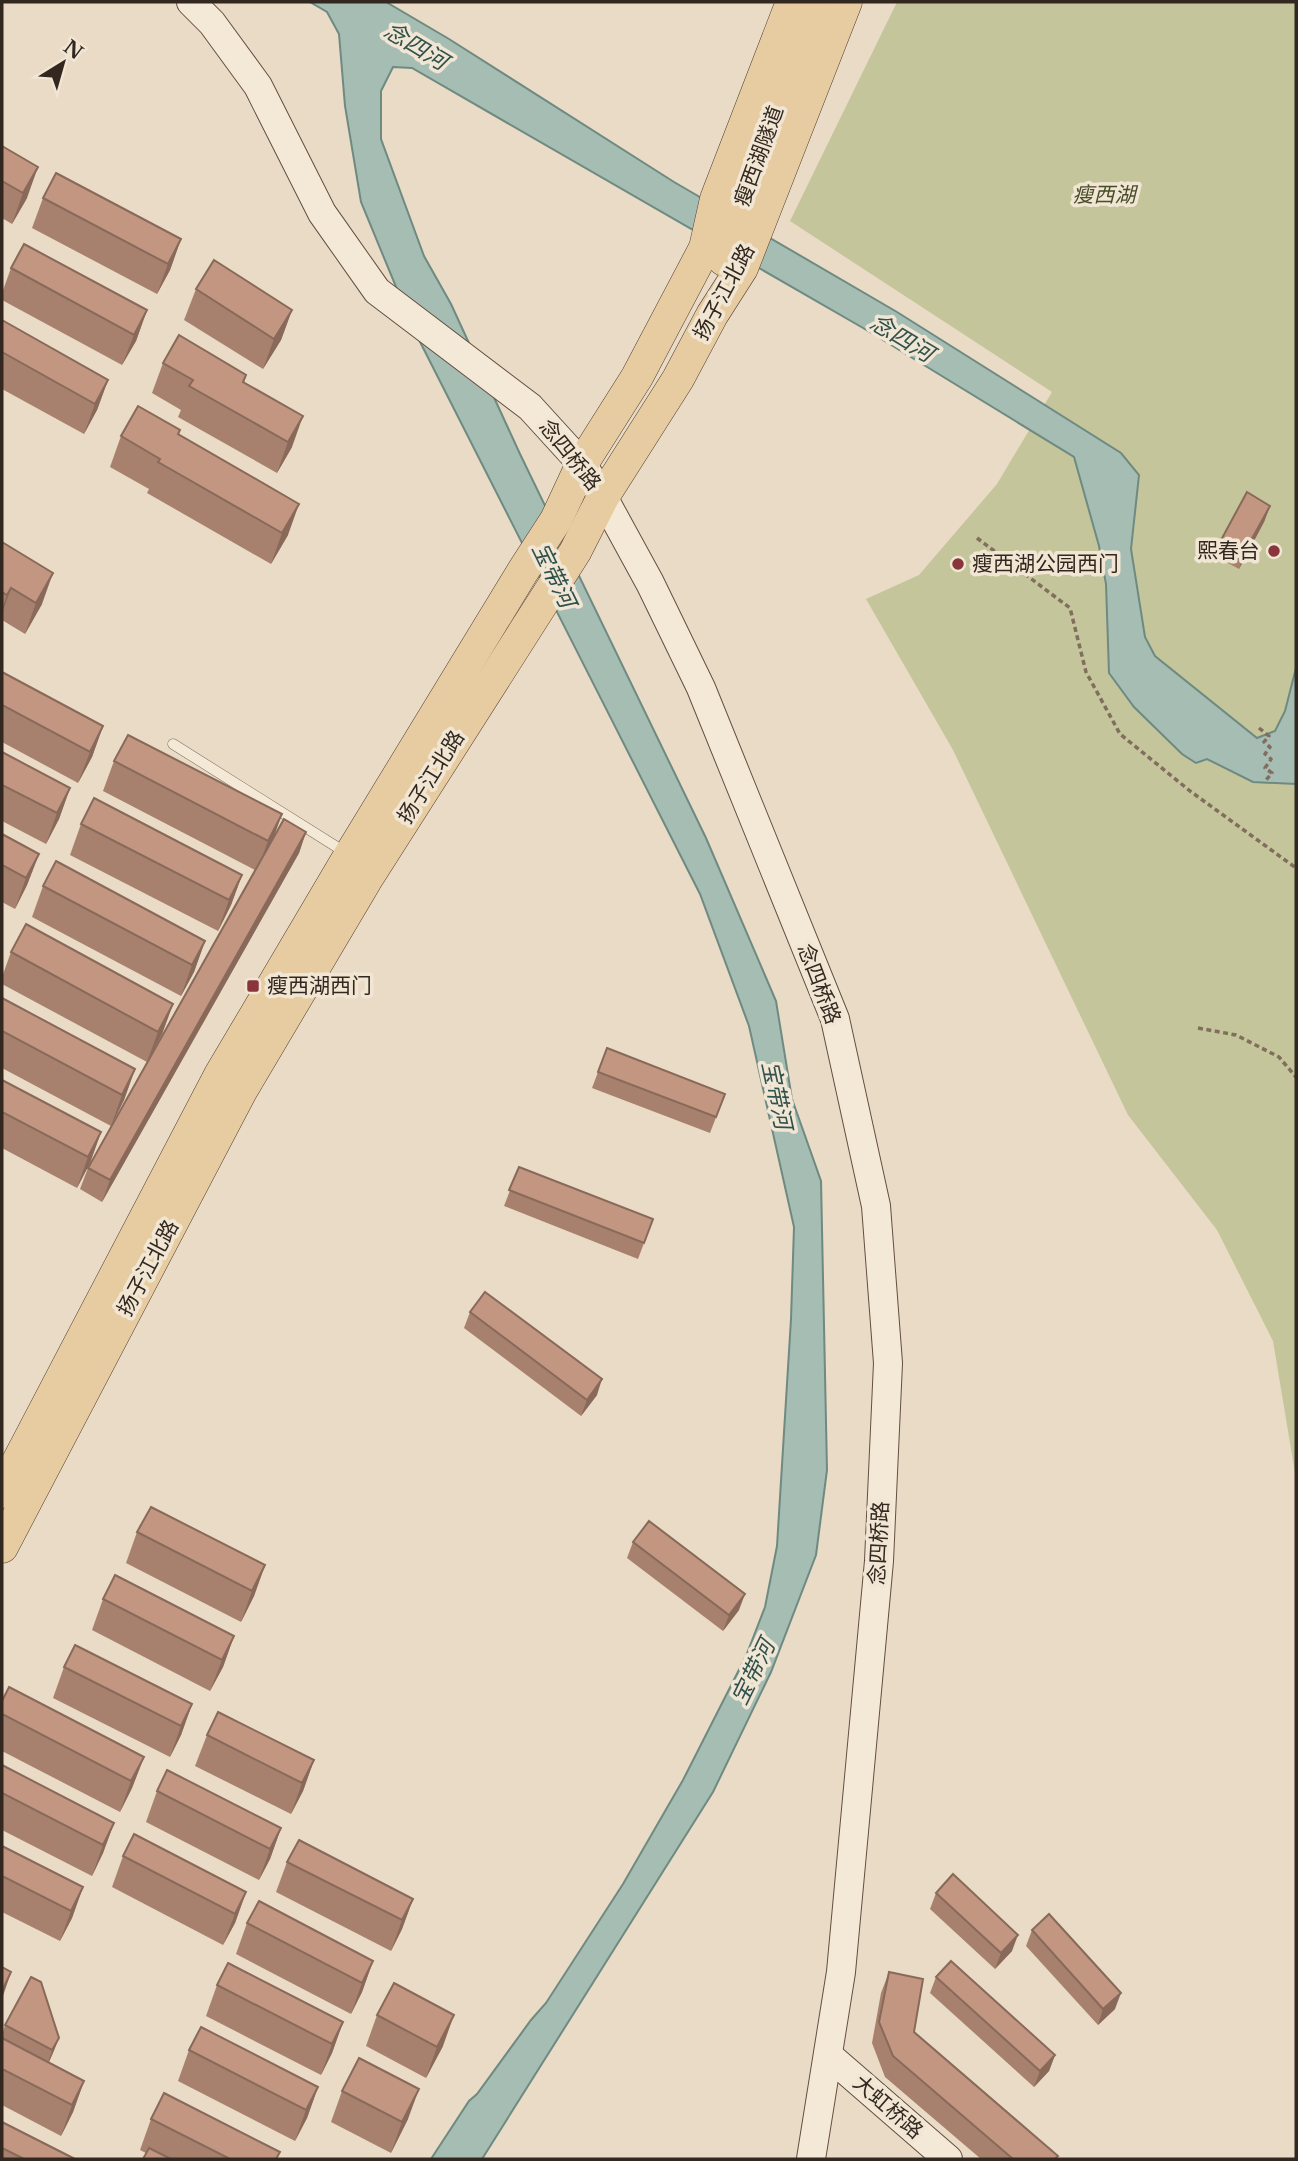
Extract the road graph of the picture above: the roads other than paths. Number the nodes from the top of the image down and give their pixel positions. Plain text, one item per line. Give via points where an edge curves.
1 (191, 2) edge
2 (792, 2) edge
3 (819, 2) edge
4 (846, 2) edge
5 (739, 209) junction
6 (724, 258) junction
7 (582, 464) junction
8 (603, 497) junction
9 (173, 744) dead end
10 (350, 855) junction
11 (2, 1492) edge
12 (2, 1547) edge
13 (828, 2055) junction
14 (811, 2159) edge
15 (948, 2159) edge

1 - 7 street, 念四桥路 via 258,86 322,213 377,291 530,407
2 - 5 main road, 扬子江北路
3 - 5 main road, 瘦西湖隧道
4 - 5 main road, 扬子江北路
5 - 6 main road, 扬子江北路
5 - 6 main road, 扬子江北路
6 - 7 main road, 扬子江北路 via 637,377
6 - 8 main road, 扬子江北路 via 712,315 678,379
7 - 8 street, 念四桥路
7 - 10 main road, 扬子江北路 via 556,520
8 - 12 main road, 扬子江北路 via 575,552 366,880 241,1091
8 - 13 street, 念四桥路 via 701,688 835,1019 876,1206 888,1363 879,1560 841,1972
9 - 10 lane
10 - 11 main road, 扬子江北路 via 220,1075
13 - 14 street, 念四桥路
13 - 15 street, 大虹桥路

